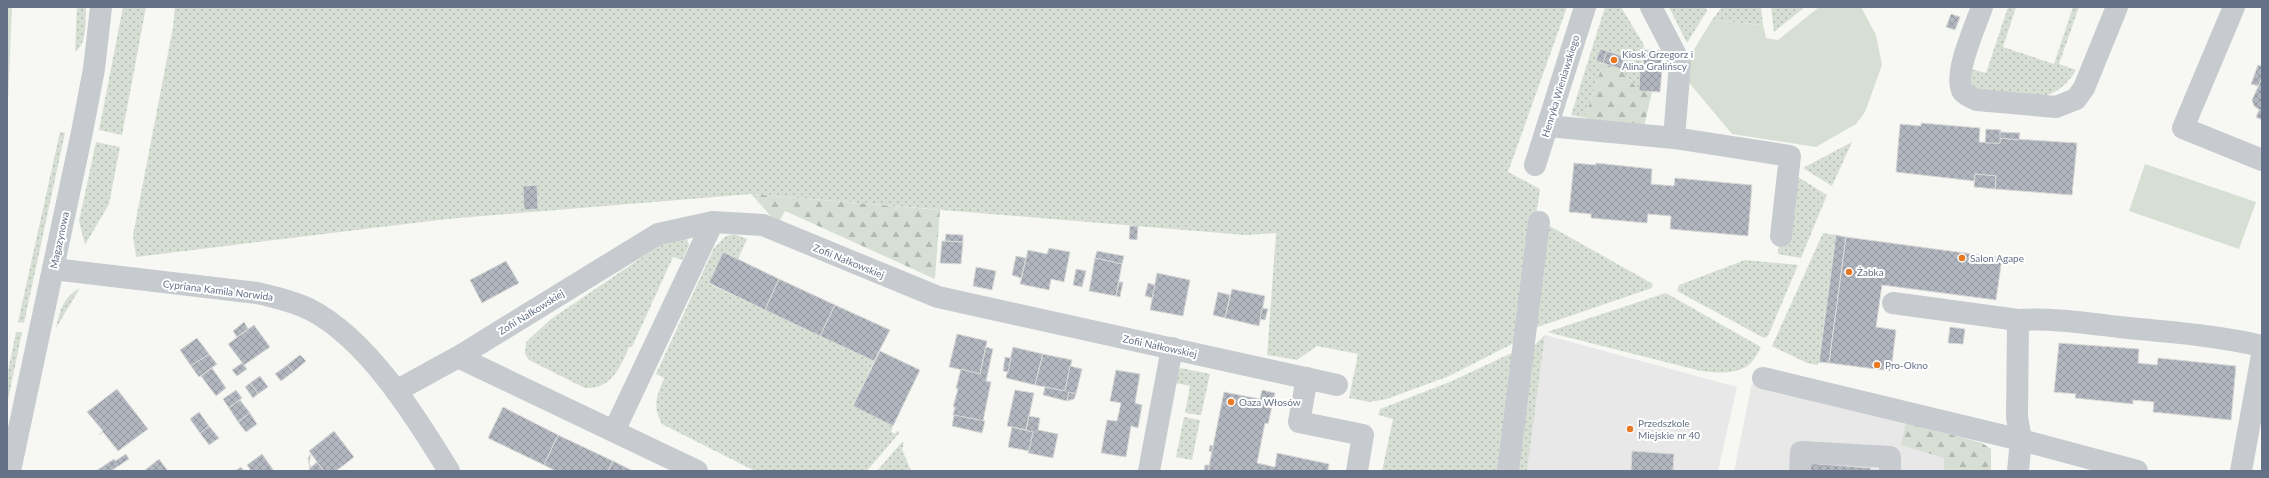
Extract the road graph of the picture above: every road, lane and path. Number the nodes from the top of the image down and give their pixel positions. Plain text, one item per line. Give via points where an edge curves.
1 (101, 7) edge
2 (1585, 7) edge
3 (1651, 7) edge
4 (1982, 7) edge
5 (2117, 7) edge
6 (2234, 7) edge
7 (1548, 126) junction
8 (1674, 138) junction
9 (2262, 160) edge
10 (1535, 164) dead end
11 (713, 222) junction
12 (1539, 222) dead end
13 (1781, 236) dead end
14 (53, 269) junction
15 (1893, 304) dead end
16 (2018, 320) junction
17 (2262, 346) edge
18 (1172, 348) junction
19 (2262, 355) edge
20 (458, 357) junction
21 (1307, 378) junction
22 (1763, 378) dead end
23 (1337, 385) dead end
24 (396, 391) junction
25 (614, 431) junction
26 (2021, 440) junction
27 (9, 466) edge
28 (449, 471) edge
29 (697, 471) edge
30 (1149, 471) edge
31 (1357, 471) edge
32 (1508, 471) edge
33 (1800, 471) edge
34 (1890, 471) edge
35 (2018, 471) edge
36 (2137, 471) edge
37 (2241, 471) edge

1 - 14 street, Magazynowa via 93,76
2 - 7 street, Henryka Wieniawskiego
3 - 8 street via 1680,63
4 - 5 street via 1961,69 1962,91 1977,100 2056,107 2076,98 2084,88
6 - 9 street via 2183,128
7 - 8 street
7 - 10 street, Henryka Wieniawskiego
8 - 13 street via 1790,156
11 - 18 street, Zofii Nałkowskiej via 763,225 938,297
11 - 20 street, Zofii Nałkowskiej via 658,234
11 - 25 street
12 - 32 street
14 - 24 street, Cypriana Kamila Norwida via 256,293 284,299 310,310 337,328 363,352
14 - 27 street, Magazynowa
15 - 16 street
16 - 17 street via 2038,319 2147,330 2236,340
16 - 26 street via 2018,417
18 - 21 street, Zofii Nałkowskiej
18 - 30 street
19 - 37 street
20 - 24 street, Zofii Nałkowskiej
20 - 25 street
21 - 23 street, Zofii Nałkowskiej
21 - 31 street via 1299,422 1363,435
22 - 26 street
24 - 28 street, Cypriana Kamila Norwida
25 - 29 street
26 - 35 street
26 - 36 street
33 - 34 street via 1801,452 1890,457

